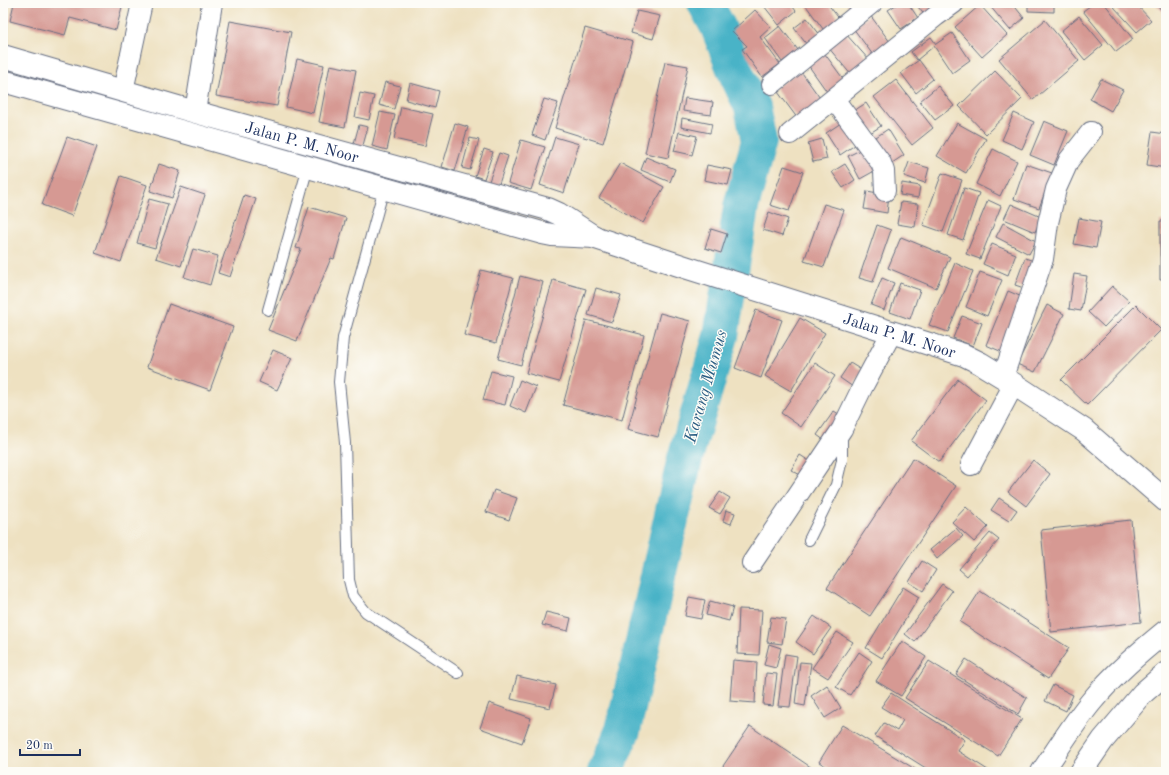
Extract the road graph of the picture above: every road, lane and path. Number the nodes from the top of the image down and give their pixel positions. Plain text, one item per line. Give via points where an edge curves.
1 (142, 3) edge
2 (212, 3) edge
3 (872, 3) edge
4 (954, 3) edge
5 (3, 56) edge
6 (3, 81) edge
7 (772, 84) dead end
8 (120, 90) junction
9 (834, 100) junction
10 (109, 110) junction
11 (195, 112) junction
12 (1091, 132) dead end
13 (790, 134) dead end
14 (308, 167) junction
15 (384, 188) junction
16 (885, 191) dead end
17 (596, 238) junction
18 (268, 310) dead end
19 (892, 332) junction
20 (1009, 381) junction
21 (842, 429) junction
22 (971, 465) dead end
23 (1166, 501) edge
24 (809, 540) dead end
25 (752, 563) dead end
26 (1166, 631) edge
27 (458, 673) dead end
28 (1166, 674) edge
29 (1042, 772) edge
30 (1080, 772) edge

1 - 8 street
2 - 11 street
3 - 7 street
4 - 9 street
5 - 8 main road, Jalan P. M. Noor
6 - 10 main road, Jalan P. M. Noor
8 - 10 main road
8 - 11 main road, Jalan P. M. Noor
9 - 13 street
9 - 16 street via 881,163
10 - 14 main road, Jalan P. M. Noor
11 - 17 main road, Jalan P. M. Noor via 548,209
12 - 20 street via 1068,160 1056,189 1042,259
14 - 15 main road, Jalan P. M. Noor
14 - 18 lane
15 - 17 main road, Jalan P. M. Noor via 542,233
15 - 27 lane via 343,338 339,375 345,443 349,580 353,596 366,612
17 - 19 main road, Jalan P. M. Noor
19 - 20 main road, Jalan P. M. Noor via 964,355
19 - 21 street
20 - 22 street
20 - 23 main road, Jalan P. M. Noor via 1084,430
21 - 24 lane via 842,460 836,485
21 - 25 street
26 - 29 main road via 1112,679 1091,703
28 - 30 main road via 1143,693

